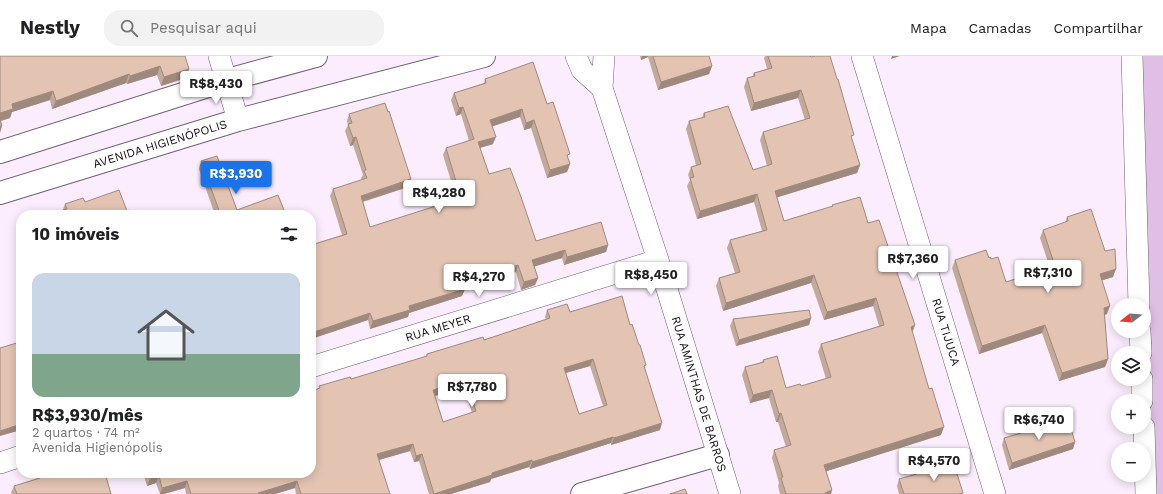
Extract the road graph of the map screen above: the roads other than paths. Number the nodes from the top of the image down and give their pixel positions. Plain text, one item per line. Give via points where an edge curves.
1 (219, 56) edge
2 (316, 56) edge
3 (484, 56) edge
4 (576, 56) edge
5 (604, 56) edge
6 (862, 56) edge
7 (1132, 56) edge
8 (226, 80) junction
9 (602, 88) junction
10 (238, 120) junction
11 (0, 152) edge
12 (0, 193) edge
13 (658, 260) junction
14 (1139, 298) edge
15 (316, 365) edge
16 (1144, 434) edge
17 (718, 455) junction
18 (16, 458) edge
19 (0, 463) edge
20 (582, 494) edge
21 (730, 494) edge
22 (995, 494) edge
23 (1146, 494) edge

1 - 8 street
2 - 8 main road
3 - 10 main road, AVENIDA HIGIENÓPOLIS
4 - 9 street, RUA AMINTHAS DE BARROS via 582,70
5 - 9 street, RUA AMINTHAS DE BARROS
6 - 22 street, RUA TIJUCA
7 - 14 street
8 - 10 street
8 - 11 main road
9 - 13 street, RUA AMINTHAS DE BARROS
10 - 12 main road, AVENIDA HIGIENÓPOLIS
13 - 15 street, RUA MEYER
13 - 17 street, RUA AMINTHAS DE BARROS
16 - 23 street
17 - 20 main road
17 - 21 street, RUA AMINTHAS DE BARROS
18 - 19 street

